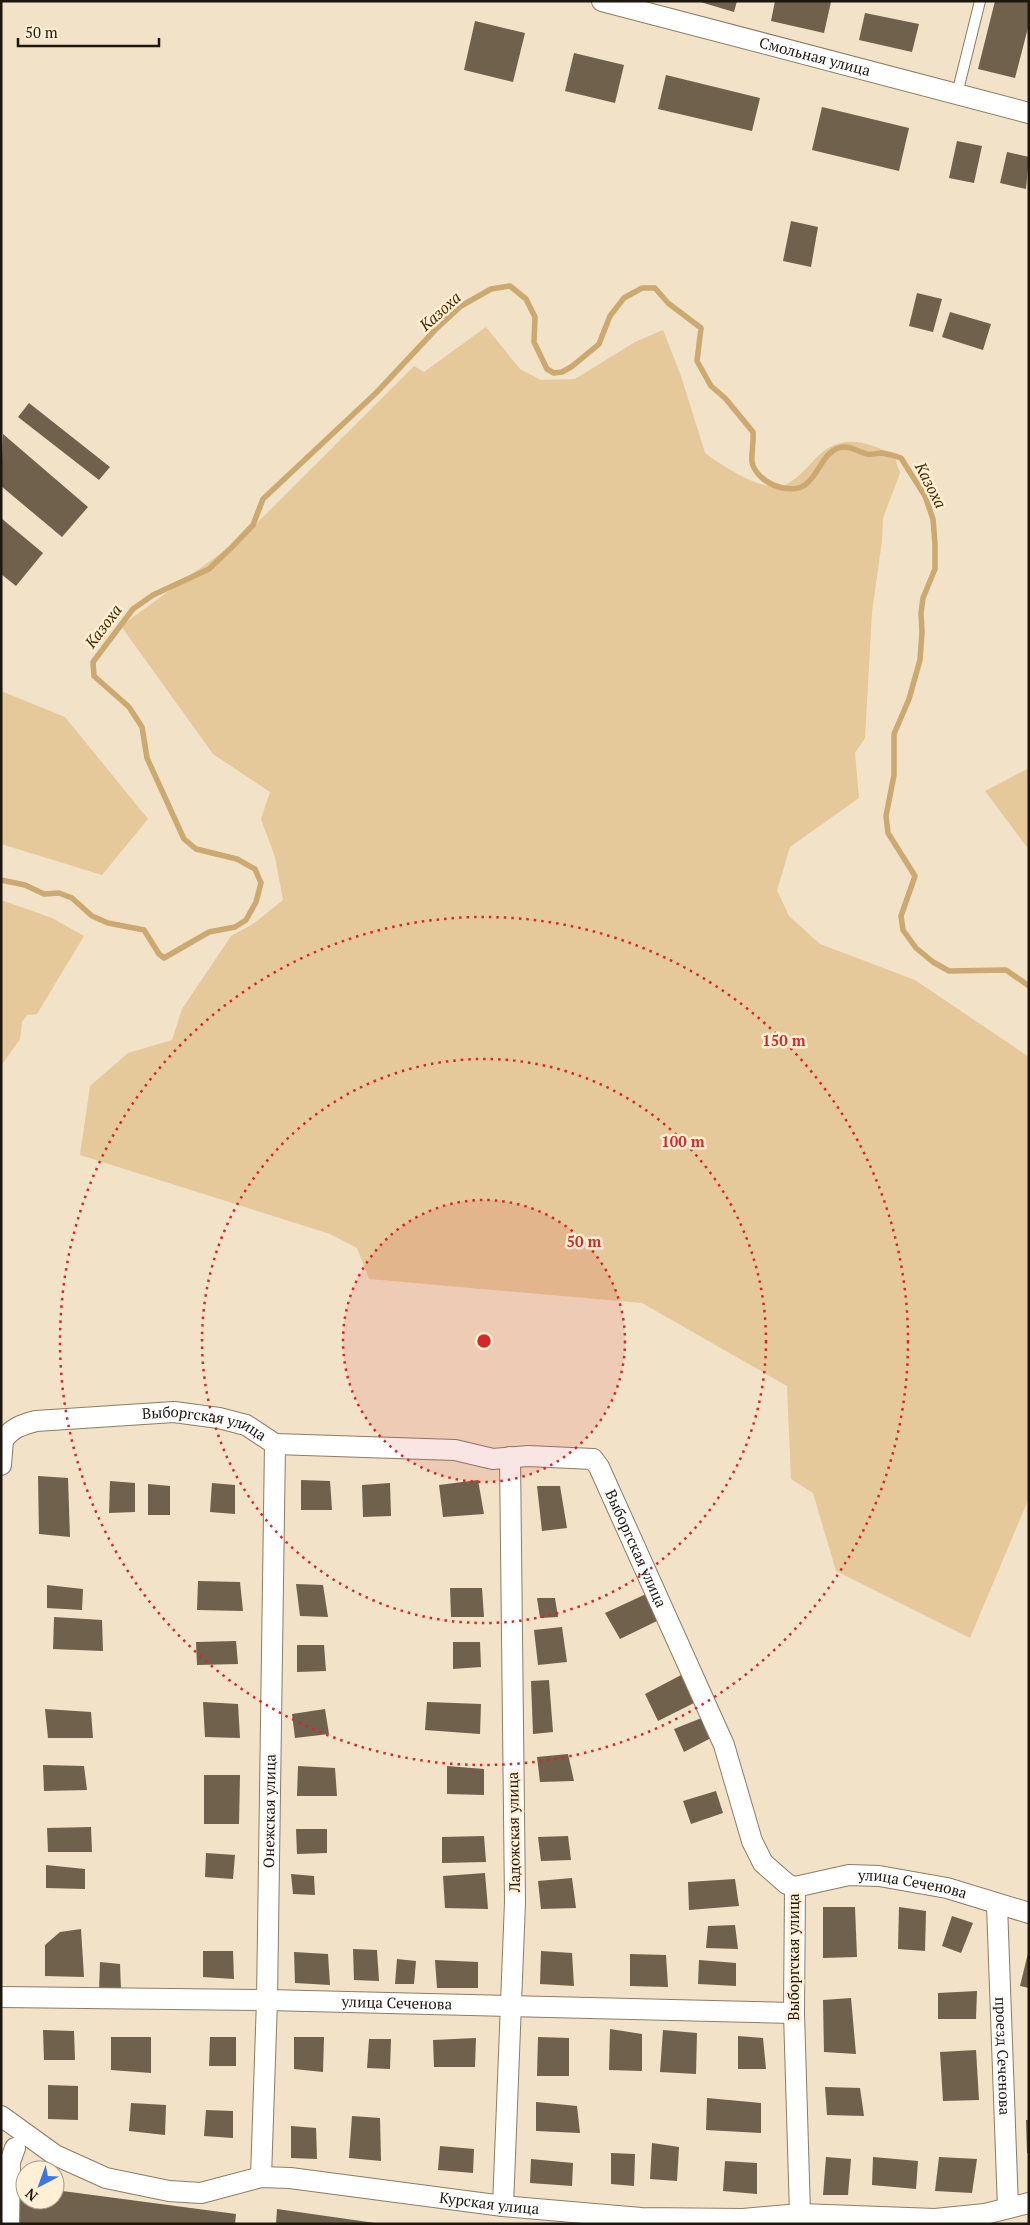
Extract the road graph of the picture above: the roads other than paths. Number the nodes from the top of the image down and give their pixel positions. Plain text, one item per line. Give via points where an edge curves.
1 (602, 1) edge
2 (980, 1) edge
3 (958, 94) junction
4 (1029, 113) edge
5 (2, 1439) edge
6 (275, 1444) junction
7 (510, 1457) junction
8 (1, 1465) edge
9 (795, 1886) junction
10 (997, 1905) junction
11 (1029, 1913) edge
12 (1, 1997) edge
13 (267, 2000) junction
14 (512, 2007) junction
15 (794, 2013) junction
16 (1, 2116) edge
17 (16, 2148) dead end
18 (261, 2177) junction
19 (1029, 2203) edge
20 (503, 2206) junction
21 (1008, 2208) junction
22 (800, 2214) junction
23 (9, 2224) edge

1 - 3 street, Смольная улица
2 - 3 lane
3 - 4 street, Смольная улица
5 - 6 street, Выборгская улица via 16,1427 36,1422 174,1412 246,1425
5 - 8 street
6 - 7 street, Выборгская улица via 455,1450 493,1459
6 - 13 street, Онежская улица
7 - 9 street, Выборгская улица via 593,1459 599,1467 724,1745 752,1841 763,1863 787,1884
7 - 14 street, Ладожская улица via 515,1902
9 - 10 street, улица Сеченова via 849,1875 879,1876 947,1888
9 - 15 street, Выборгская улица
10 - 11 street, улица Сеченова
10 - 21 street, проезд Сеченова
12 - 13 street, улица Сеченова
13 - 14 street, улица Сеченова
13 - 18 street, Онежская улица
14 - 15 street, улица Сеченова
14 - 20 street, Ладожская улица
15 - 22 street, Выборгская улица
16 - 18 street, Курская улица via 55,2155 106,2178 169,2191 201,2193
17 - 23 street via 10,2162
18 - 20 street, Курская улица
19 - 21 street, Курская улица
20 - 22 street, Курская улица via 641,2218 743,2219
21 - 22 street, Курская улица via 985,2214 935,2219

